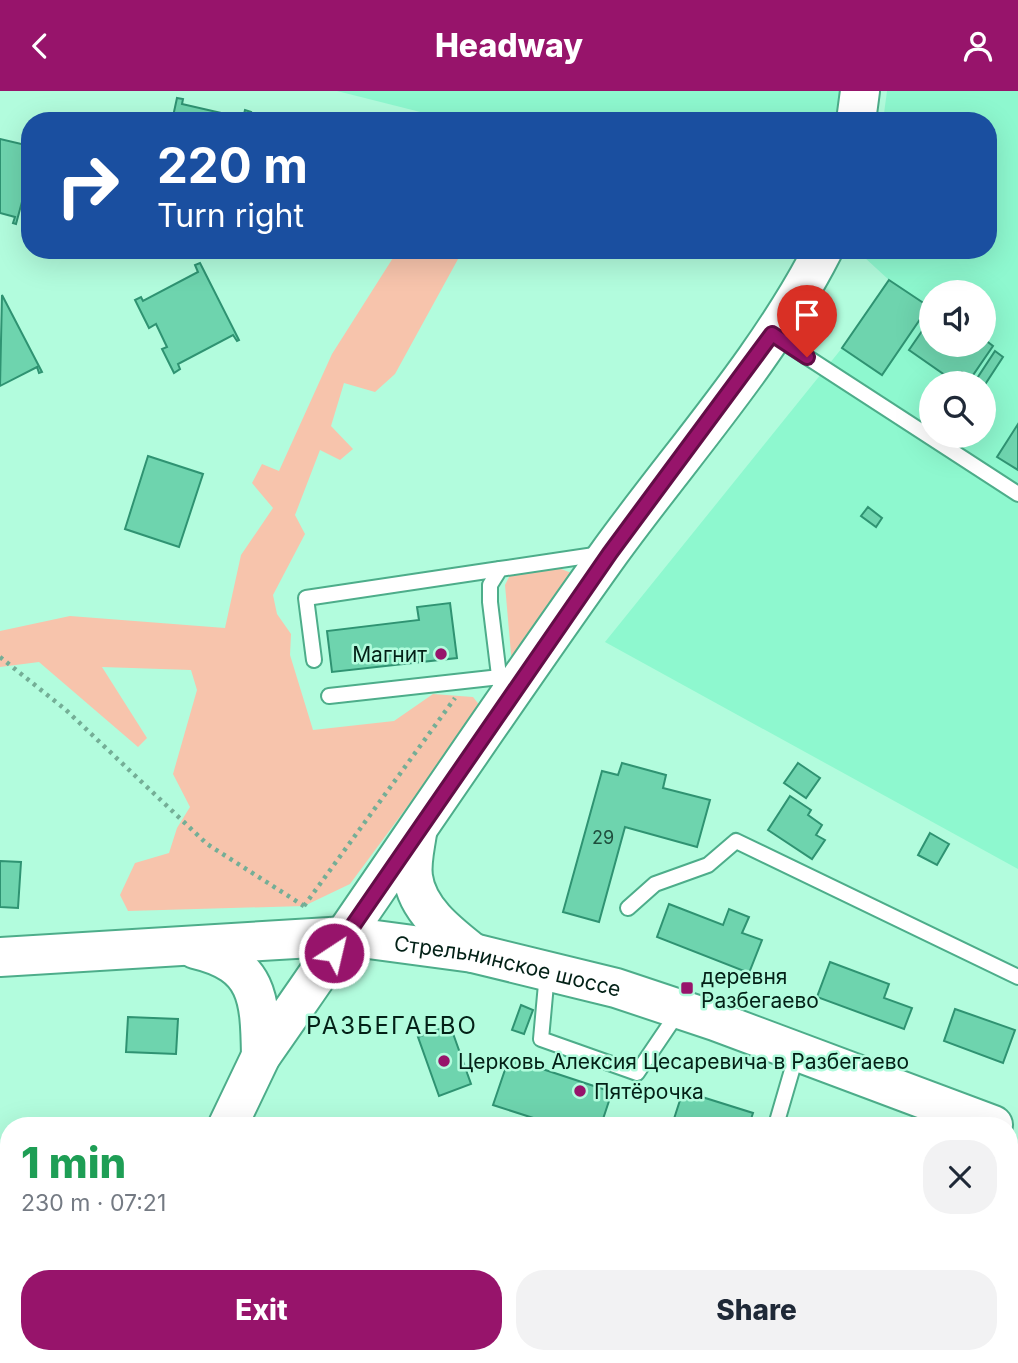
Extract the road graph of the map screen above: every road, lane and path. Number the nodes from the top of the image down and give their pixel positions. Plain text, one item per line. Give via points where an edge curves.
1 (860, 91) edge
2 (857, 112) edge
3 (818, 259) edge
4 (772, 334) junction
5 (1018, 494) edge
6 (610, 553) junction
7 (500, 569) junction
8 (0, 657) edge
9 (314, 660) dead end
10 (468, 681) junction
11 (501, 692) junction
12 (329, 696) dead end
13 (417, 833) junction
14 (628, 908) dead end
15 (321, 926) junction
16 (183, 946) junction
17 (473, 953) junction
18 (0, 957) edge
19 (547, 968) junction
20 (1018, 977) edge
21 (681, 1009) junction
22 (798, 1052) junction
23 (261, 1056) junction
24 (232, 1117) edge
25 (778, 1117) edge
26 (972, 1117) edge

1 - 2 main road
3 - 4 main road
4 - 5 lane
4 - 6 main road
6 - 7 lane
6 - 11 main road
7 - 9 lane via 306,598
7 - 11 lane via 490,585 490,602
8 - 15 path via 66,710 207,844
10 - 11 lane
10 - 12 lane
10 - 15 path
11 - 13 main road
13 - 15 main road
13 - 17 main road via 413,878 421,898 435,919
14 - 20 lane via 654,884 708,865 736,841
15 - 16 main road, Стрельнинское шоссе
15 - 17 main road, Стрельнинское шоссе
15 - 23 main road
16 - 18 main road, Стрельнинское шоссе
16 - 23 main road via 214,953 237,965 252,981
17 - 19 main road, Стрельнинское шоссе
19 - 21 main road, Стрельнинское шоссе
19 - 21 lane via 541,1039 637,1073
21 - 22 main road, Стрельнинское шоссе
22 - 25 lane
22 - 26 main road, Стрельнинское шоссе
23 - 24 main road

